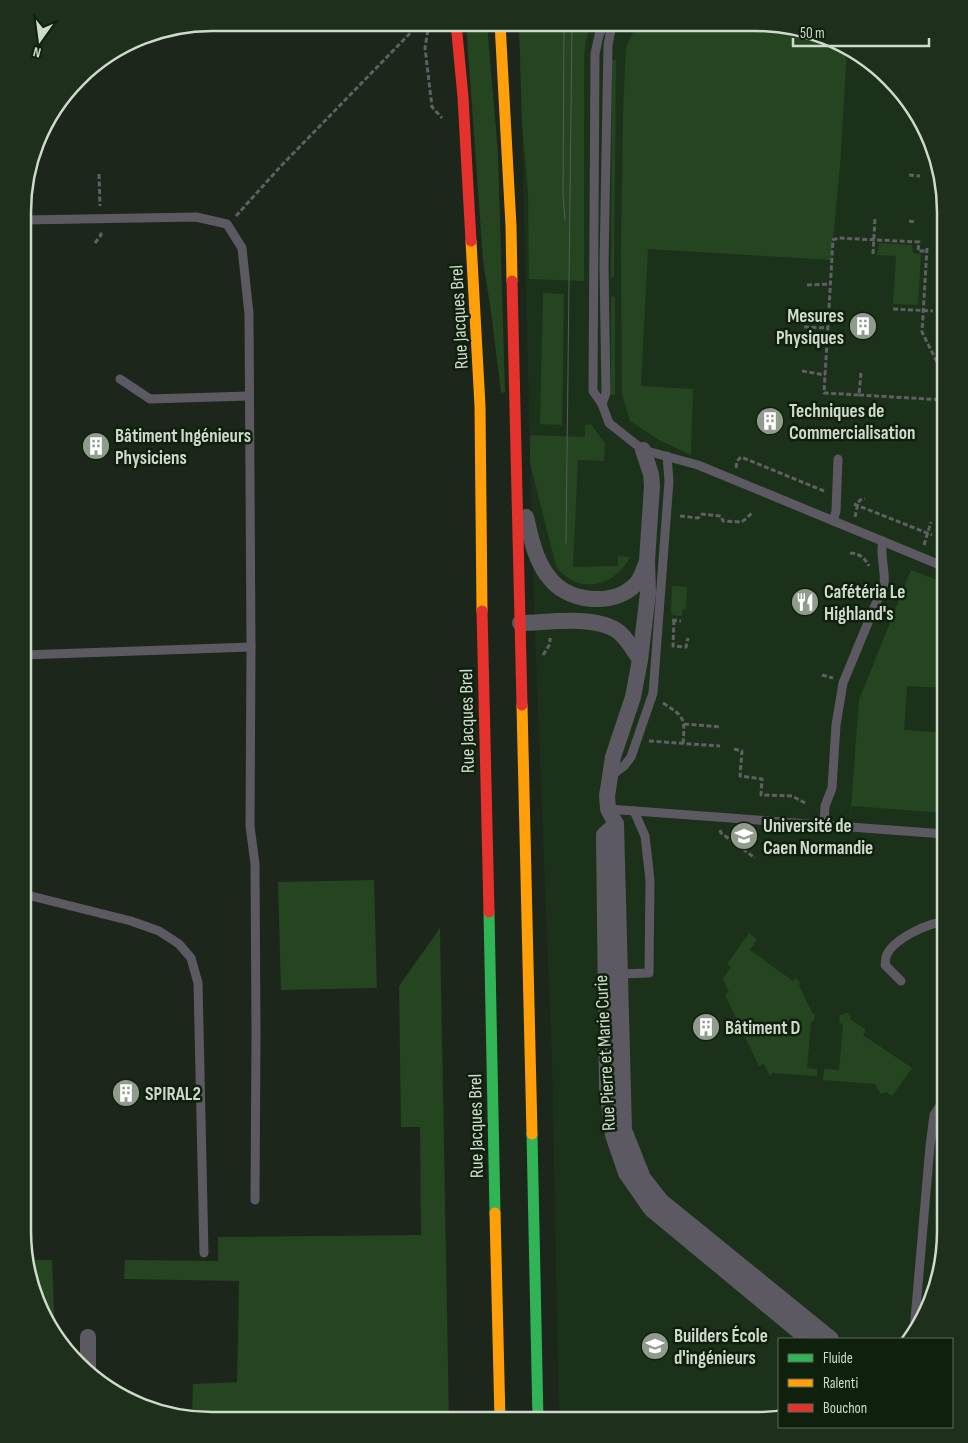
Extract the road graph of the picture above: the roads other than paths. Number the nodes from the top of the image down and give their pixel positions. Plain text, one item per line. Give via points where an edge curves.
1 (457, 31) edge
2 (500, 31) edge
3 (602, 31) edge
4 (611, 31) edge
5 (31, 220) edge
6 (120, 379) dead end
7 (249, 396) junction
8 (602, 404) junction
9 (644, 450) junction
10 (666, 456) junction
11 (838, 459) dead end
12 (517, 476) junction
13 (833, 521) junction
14 (884, 542) junction
15 (480, 553) junction
16 (647, 561) junction
17 (937, 564) edge
18 (494, 579) dead end
19 (507, 605) dead end
20 (520, 623) junction
21 (251, 647) junction
22 (31, 655) edge
23 (640, 660) junction
24 (609, 777) junction
25 (608, 809) junction
26 (634, 811) junction
27 (824, 825) junction
28 (937, 833) edge
29 (31, 896) edge
30 (937, 924) edge
31 (613, 975) junction
32 (901, 982) dead end
33 (937, 1110) edge
34 (255, 1200) dead end
35 (204, 1254) dead end
36 (915, 1315) edge
37 (88, 1338) dead end
38 (807, 1338) edge
39 (830, 1338) edge
40 (88, 1363) edge
41 (500, 1412) edge
42 (538, 1412) edge

1 - 15 main road, Rue Jacques Brel via 480,406
2 - 12 main road via 511,226
3 - 8 lane via 595,54 593,391
4 - 8 lane via 604,265 606,393
5 - 7 lane via 196,217 227,224 242,248 248,314
6 - 7 lane via 150,399
7 - 21 lane
8 - 9 lane via 609,423
9 - 10 lane
9 - 16 street via 652,486
10 - 13 lane via 698,465
10 - 24 lane via 669,481 653,692 631,756
11 - 13 lane
12 - 16 street via 540,562 551,581 566,592 592,599 616,596 636,584
12 - 20 main road
13 - 14 lane
14 - 17 lane
14 - 27 lane via 881,547 884,584 840,696 832,788 825,806
15 - 18 main road
15 - 41 main road, Rue Jacques Brel
16 - 23 street via 648,593
19 - 20 main road
20 - 23 street via 580,621 606,626 618,632
20 - 42 main road
21 - 22 lane
21 - 34 lane
23 - 24 street via 633,697
24 - 25 street
25 - 26 lane
25 - 31 street, Rue Pierre et Marie Curie via 616,824
26 - 27 lane
26 - 31 lane via 645,836 649,872 649,972
27 - 28 lane
29 - 35 lane via 159,931 191,958 198,983
30 - 32 lane via 922,927 891,949 886,957 886,965
31 - 38 street, Rue Pierre et Marie Curie via 608,1088 613,1135 626,1174 651,1209
31 - 39 street, Rue Pierre et Marie Curie via 624,1130 643,1178 661,1201
33 - 36 lane
37 - 40 street

